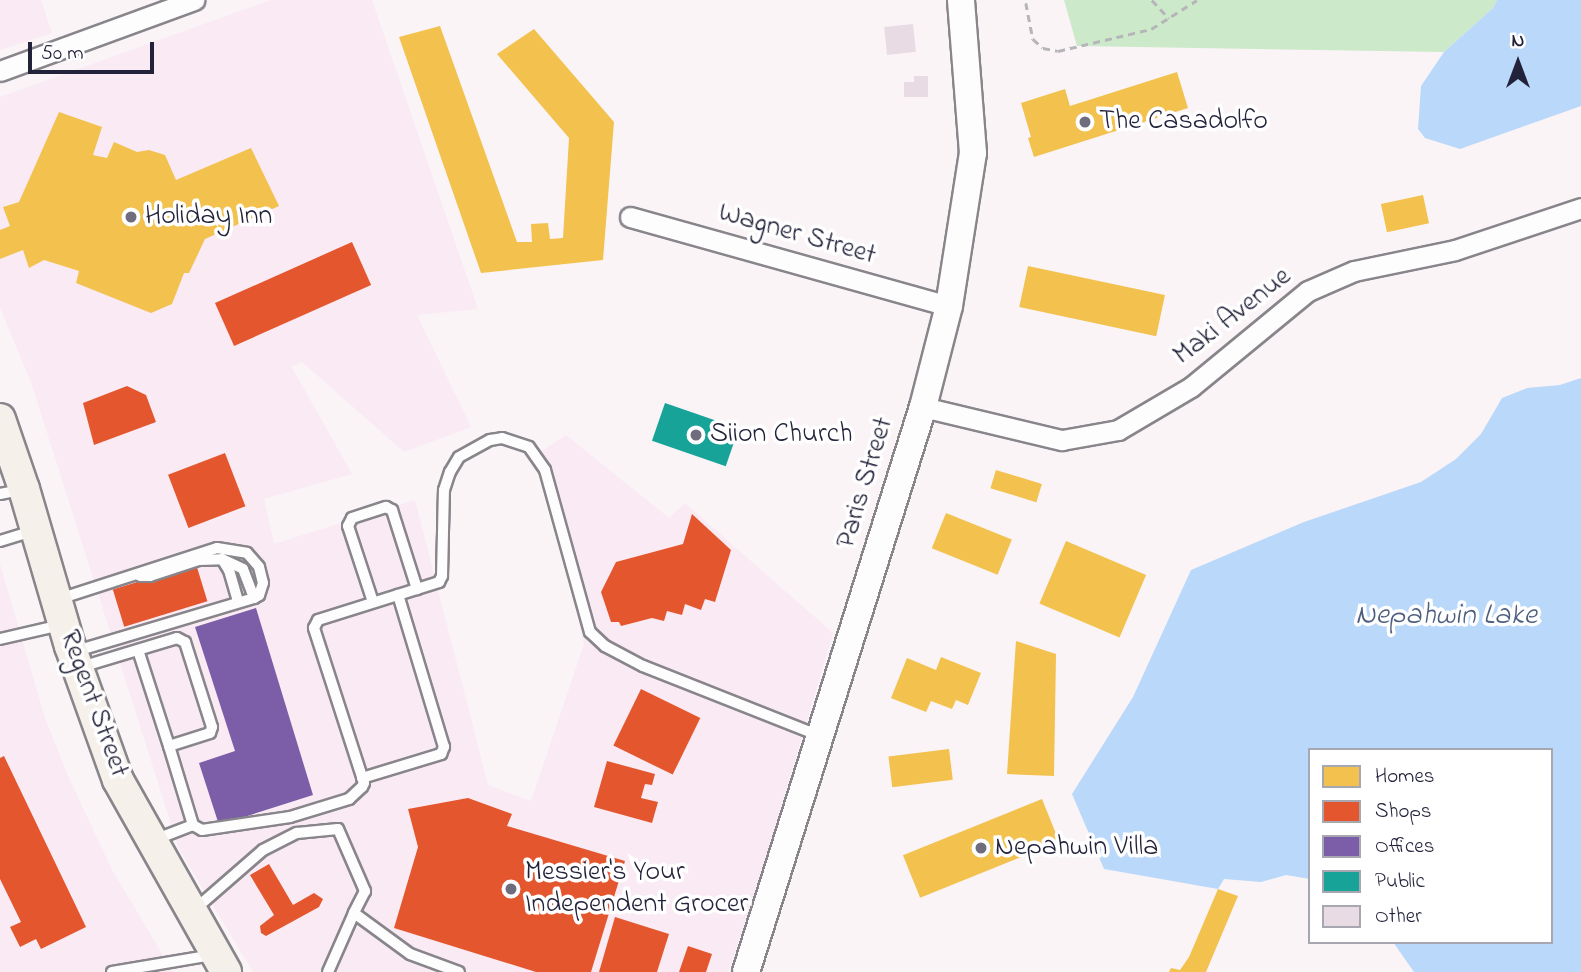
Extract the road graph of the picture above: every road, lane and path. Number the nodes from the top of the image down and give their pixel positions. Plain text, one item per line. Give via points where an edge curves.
1 (194, 0) edge
2 (961, 0) edge
3 (1152, 0) edge
4 (1197, 0) edge
5 (1026, 3) dead end
6 (1169, 18) junction
7 (0, 71) edge
8 (1581, 208) edge
9 (630, 217) dead end
10 (949, 306) junction
11 (923, 407) junction
12 (2, 434) edge
13 (12, 492) edge
14 (36, 530) junction
15 (0, 541) edge
16 (222, 559) junction
17 (129, 576) junction
18 (417, 589) junction
19 (398, 595) junction
20 (254, 598) junction
21 (238, 603) junction
22 (373, 603) junction
23 (0, 632) edge
24 (14, 635) junction
25 (67, 636) junction
26 (0, 639) edge
27 (138, 650) junction
28 (821, 736) junction
29 (169, 746) junction
30 (362, 778) junction
31 (193, 825) junction
32 (153, 841) junction
33 (193, 910) junction
34 (354, 913) junction
35 (220, 963) edge
36 (150, 969) edge
37 (112, 972) edge
38 (327, 972) edge
39 (459, 972) edge
40 (746, 972) edge

1 - 7 street
2 - 10 main road, Paris Street via 973,153
3 - 6 path
4 - 6 path
5 - 6 path via 1032,38 1043,48 1058,51 1151,29
8 - 11 street, Maki Avenue via 1455,250 1353,271 1308,291 1191,387 1118,430 1062,440
9 - 10 street, Wagner Street
10 - 11 main road, Paris Street
11 - 28 main road, Paris Street
12 - 13 main road, Regent Street
13 - 14 main road, Regent Street
14 - 15 lane
14 - 25 main road, Regent Street
16 - 17 lane via 200,560 150,576
16 - 20 lane via 243,569
16 - 21 lane
17 - 20 lane via 200,551 233,549 247,553 259,567 263,583
17 - 25 lane
18 - 19 lane
18 - 22 lane via 392,510 386,507 352,518 348,526
18 - 28 lane via 439,582 442,576 444,490 459,457 490,440 518,442 529,447 545,470 590,632 643,667
19 - 22 lane
19 - 30 lane via 444,747 441,754
20 - 21 lane
21 - 25 lane
22 - 30 lane via 318,620 314,628
23 - 24 lane
24 - 25 lane
24 - 26 lane
25 - 27 lane
25 - 32 main road, Regent Street via 118,780
27 - 29 lane
27 - 29 lane via 177,638 185,642 212,727 210,733
28 - 40 main road, Paris Street
29 - 31 lane
30 - 31 lane via 362,787 349,799 290,817 202,830
31 - 32 lane
32 - 33 main road, Regent Street
33 - 34 lane via 263,850 297,833 338,830 365,891
33 - 35 main road, Regent Street
34 - 38 lane
34 - 39 lane via 410,954
35 - 36 lane
36 - 37 lane

